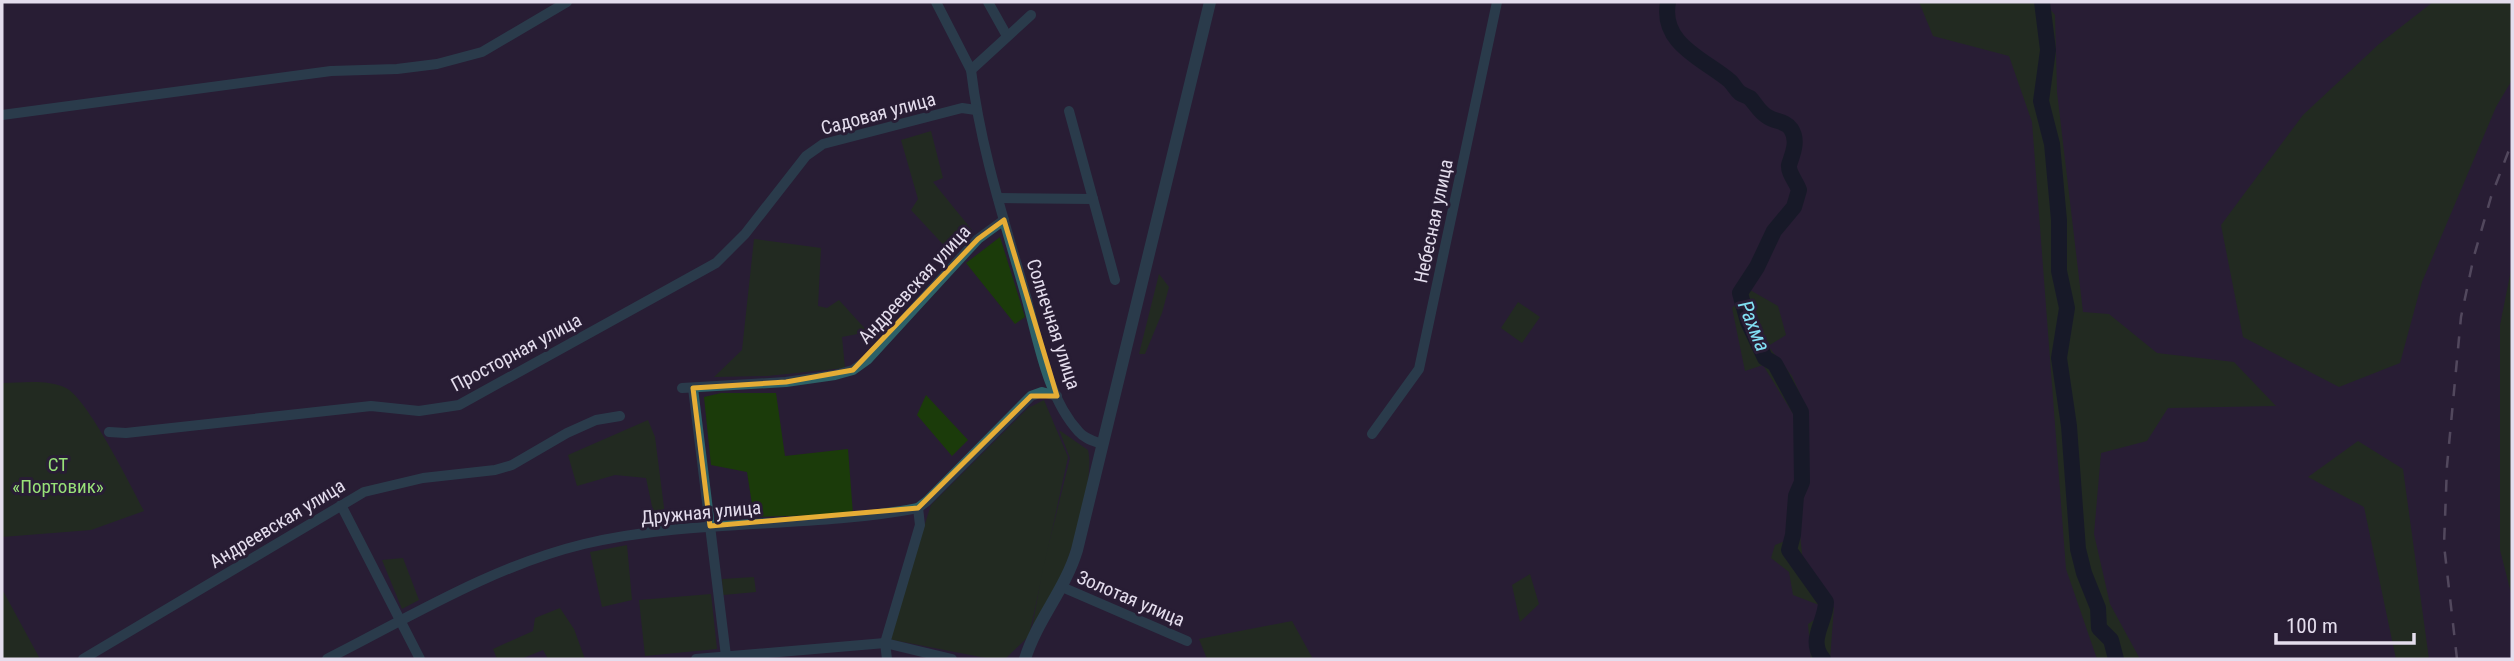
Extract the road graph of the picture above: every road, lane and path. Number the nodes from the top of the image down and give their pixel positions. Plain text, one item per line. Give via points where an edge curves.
1 (568, 2) edge
2 (936, 2) edge
3 (988, 2) edge
4 (1210, 2) edge
5 (1497, 2) edge
6 (1031, 15) dead end
7 (1007, 36) junction
8 (971, 70) junction
9 (976, 110) junction
10 (1069, 111) dead end
11 (2, 115) edge
12 (998, 198) junction
13 (1093, 199) junction
14 (1004, 220) junction
15 (745, 234) joint
16 (1115, 280) dead end
17 (682, 388) dead end
18 (693, 388) junction
19 (1057, 396) junction
20 (620, 416) dead end
21 (109, 432) dead end
22 (1372, 434) dead end
23 (1102, 444) junction
24 (341, 505) junction
25 (918, 508) junction
26 (710, 526) junction
27 (1062, 587) junction
28 (401, 622) junction
29 (1187, 641) dead end
30 (885, 643) junction
31 (726, 656) junction
32 (83, 659) edge
33 (327, 659) edge
34 (420, 659) edge
35 (696, 659) edge
36 (887, 659) edge
37 (952, 659) edge
38 (1025, 659) edge

1 - 11 street via 482,52 437,64 331,71
2 - 8 street, Солнечная улица
3 - 7 street
4 - 23 street
5 - 22 street, Небесная улица via 1419,369
6 - 7 street
7 - 8 street
8 - 9 street, Солнечная улица
9 - 12 street, Солнечная улица
9 - 15 street, Садовая улица via 962,108 823,144 806,156
10 - 13 street
12 - 13 street
12 - 14 street, Солнечная улица
13 - 16 street
14 - 18 street, Андреевская улица via 978,239 853,370 786,383
14 - 19 street, Солнечная улица
15 - 21 street, Просторная улица via 716,263 458,405 419,411 371,406
17 - 18 street, Андреевская улица
18 - 26 street
19 - 23 street, Солнечная улица via 1079,432
19 - 25 street via 1042,392 1031,396
20 - 24 street, Андреевская улица via 596,420 567,433 512,465 423,478 364,492
23 - 27 street via 1077,551
24 - 28 street
24 - 32 street, Андреевская улица
25 - 26 street, Дружная улица via 832,519
25 - 30 street via 920,525
26 - 28 street, Дружная улица via 585,544 536,558
26 - 31 street
27 - 29 street, Золотая улица
27 - 38 street via 1038,624
28 - 33 street, Дружная улица
28 - 34 street
30 - 31 street
30 - 36 street
30 - 37 street
31 - 35 street

